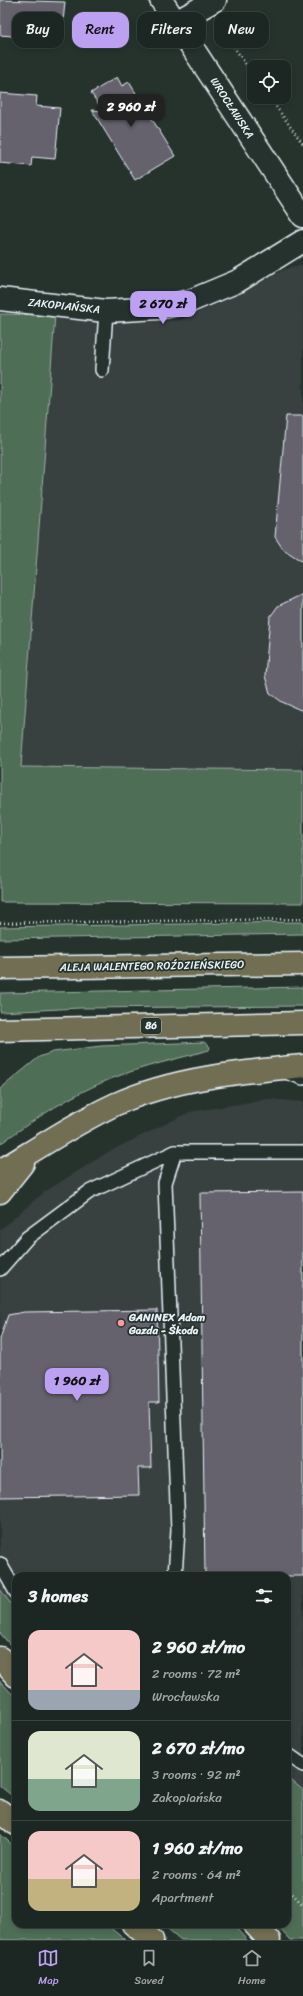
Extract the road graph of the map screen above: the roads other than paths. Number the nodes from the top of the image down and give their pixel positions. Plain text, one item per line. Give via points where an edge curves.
1 (161, 0) edge
2 (210, 2) edge
3 (169, 12) edge
4 (193, 12) edge
5 (193, 48) edge
6 (303, 216) edge
7 (303, 241) edge
8 (0, 299) edge
9 (106, 311) junction
10 (102, 370) dead end
11 (303, 964) edge
12 (0, 968) edge
13 (303, 1023) edge
14 (0, 1030) edge
15 (303, 1066) edge
16 (276, 1069) junction
17 (303, 1078) edge
18 (32, 1152) junction
19 (175, 1152) junction
20 (303, 1152) edge
21 (0, 1172) edge
22 (0, 1192) edge
23 (0, 1269) edge
24 (0, 1564) edge
25 (176, 1572) edge
26 (12, 1585) edge
27 (0, 1658) edge
28 (12, 1672) edge
29 (291, 1757) edge
30 (303, 1766) edge
31 (0, 1811) edge
32 (12, 1821) edge
33 (138, 1928) edge
34 (258, 1928) edge
35 (152, 1940) edge
36 (269, 1940) edge

1 - 3 street, WROCŁAWSKA
2 - 4 street
5 - 6 street, WROCŁAWSKA
7 - 9 street, ZAKOPIAŃSKA via 244,277 190,301 159,308
8 - 9 street, ZAKOPIAŃSKA
9 - 10 lane
11 - 12 main road, ALEJA WALENTEGO ROŹDZIEŃSKIEGO
13 - 14 main road, 86
15 - 16 main road
16 - 17 lane
16 - 18 main road via 205,1077 144,1094 84,1120
18 - 21 main road
18 - 22 main road
19 - 20 lane
19 - 23 lane via 89,1192 27,1238
19 - 25 lane via 165,1183 178,1530
24 - 26 lane
27 - 28 main road
29 - 30 lane
31 - 32 main road
33 - 35 main road
34 - 36 main road

